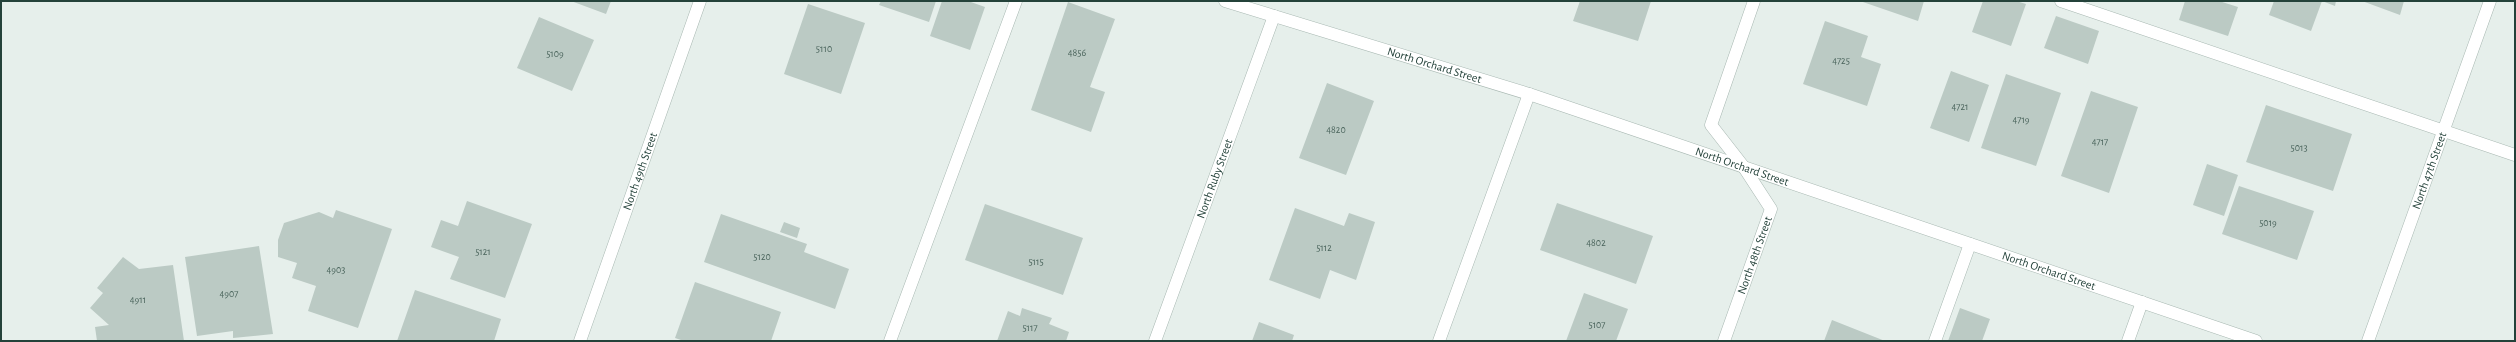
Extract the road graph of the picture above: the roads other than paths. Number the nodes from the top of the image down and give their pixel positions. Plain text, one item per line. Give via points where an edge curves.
1 (700, 1) edge
2 (1016, 1) edge
3 (1225, 1) edge
4 (1754, 1) edge
5 (2061, 1) edge
6 (2490, 1) edge
7 (1274, 16) junction
8 (1529, 94) junction
9 (2444, 130) junction
10 (2515, 155) edge
11 (1743, 166) junction
12 (1970, 244) junction
13 (2142, 302) junction
14 (580, 341) edge
15 (890, 341) edge
16 (1155, 341) edge
17 (1439, 341) edge
18 (1724, 341) edge
19 (1935, 341) edge
20 (2128, 341) edge
21 (2256, 341) edge
22 (2368, 341) edge

1 - 14 street, North 49th Street
2 - 15 street
3 - 7 street, North Orchard Street
4 - 11 street, North 48th Street via 1711,125
5 - 9 street
6 - 9 street, North 47th Street
7 - 8 street, North Orchard Street
7 - 16 street, North Ruby Street
8 - 11 street, North Orchard Street
8 - 17 street
9 - 10 street
9 - 22 street, North 47th Street
11 - 12 street, North Orchard Street
11 - 18 street, North 48th Street via 1771,209
12 - 13 street, North Orchard Street
12 - 19 street
13 - 20 street
13 - 21 street, North Orchard Street

